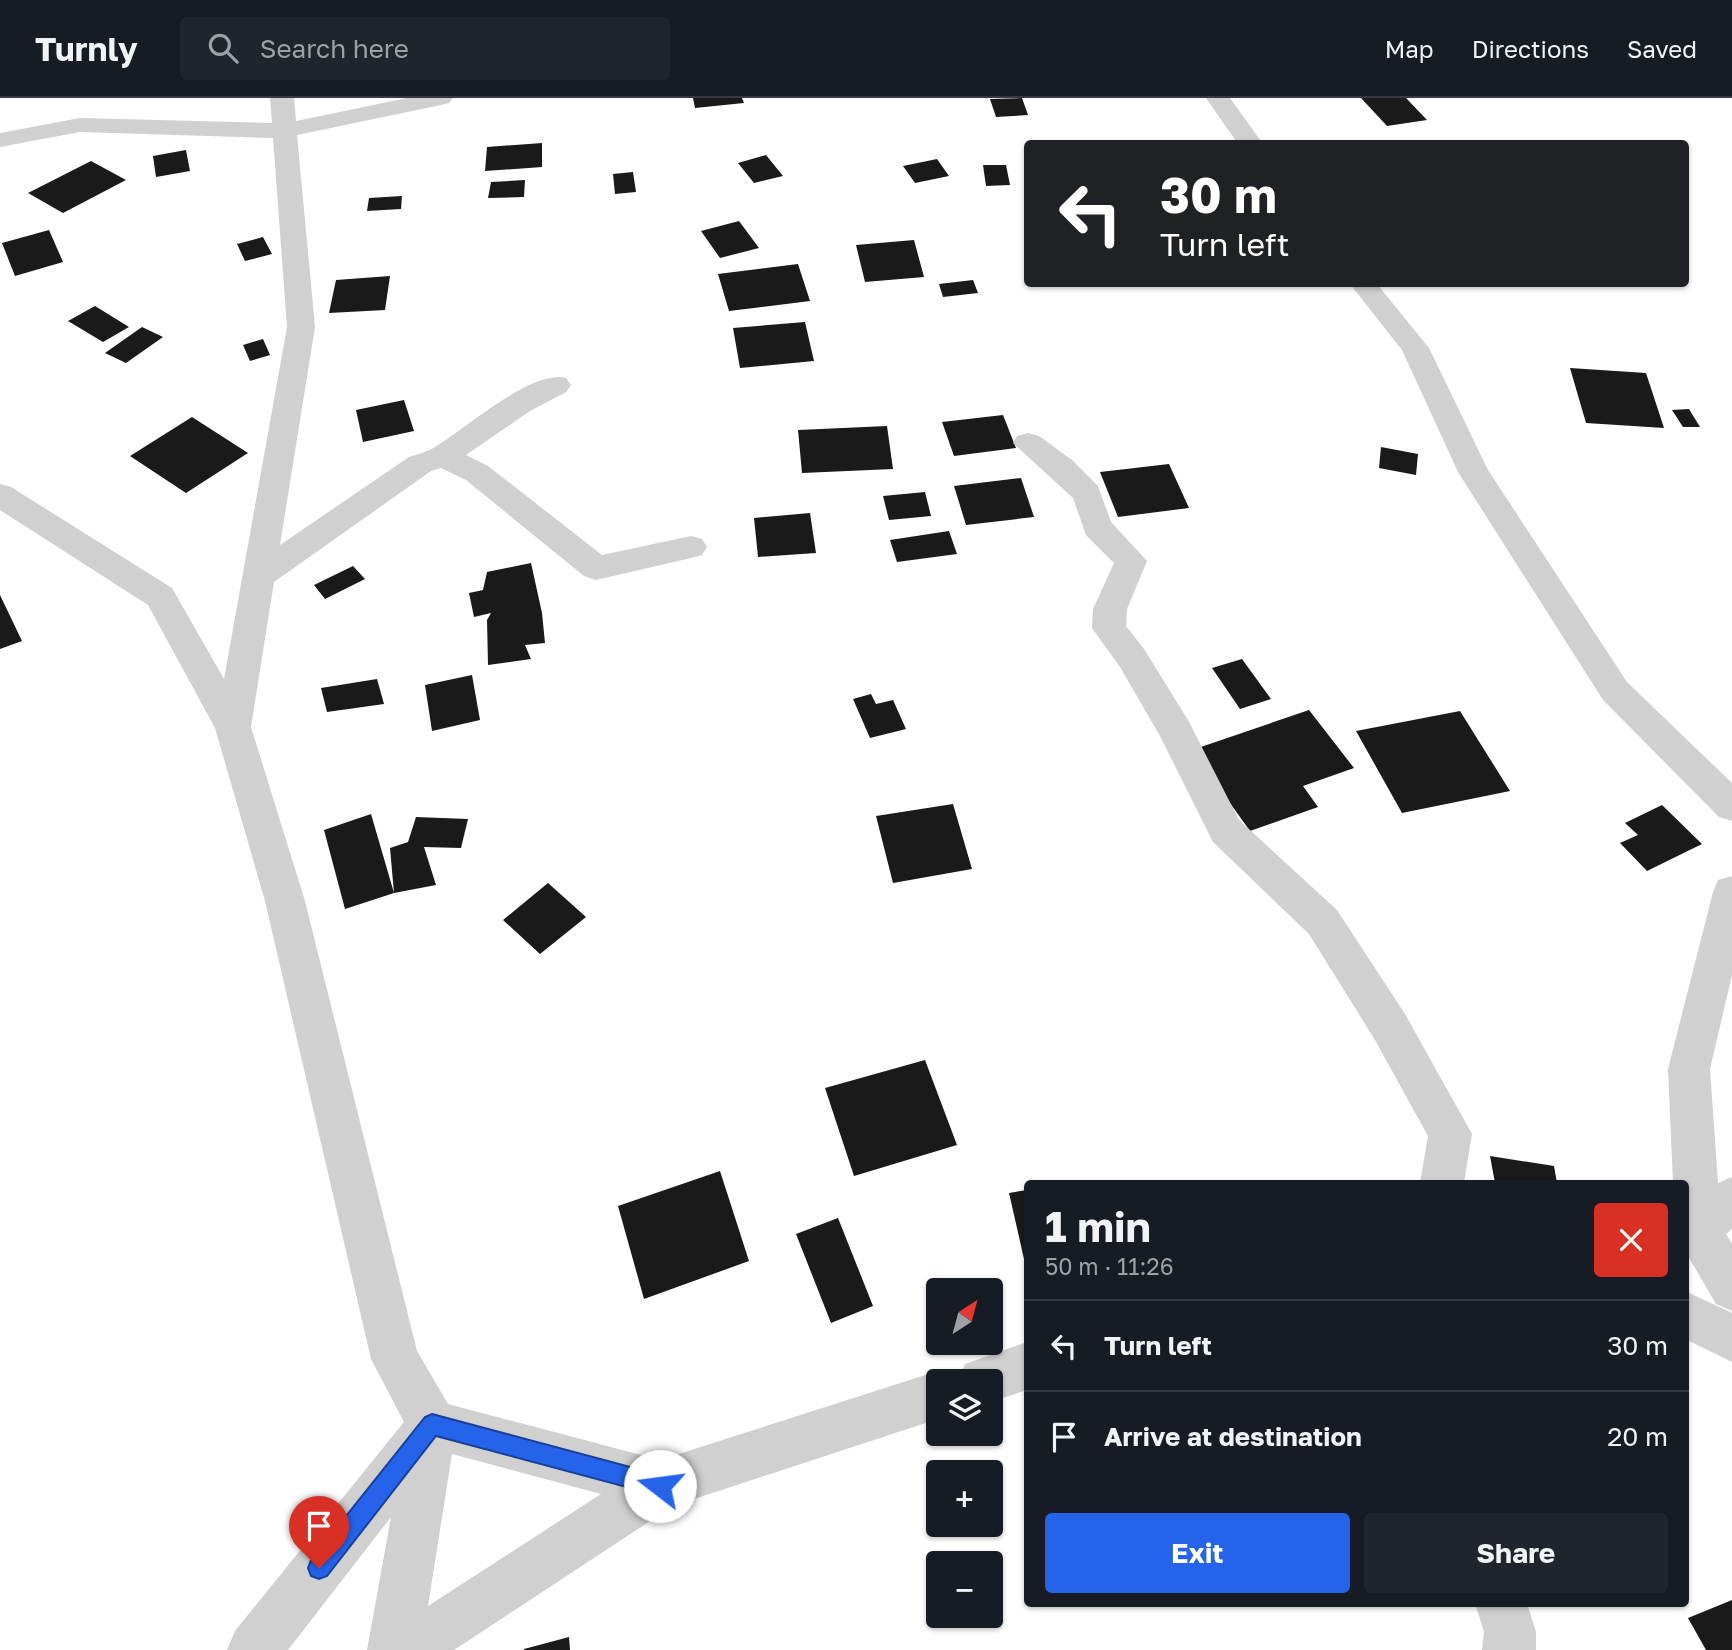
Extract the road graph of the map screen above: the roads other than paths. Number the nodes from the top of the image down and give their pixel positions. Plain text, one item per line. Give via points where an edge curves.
1 (282, 98) edge
2 (441, 98) edge
3 (1218, 98) edge
4 (284, 131) junction
5 (0, 140) edge
6 (1248, 140) edge
7 (1365, 287) edge
8 (556, 386) dead end
9 (1028, 443) dead end
10 (443, 456) junction
11 (0, 495) edge
12 (691, 547) dead end
13 (259, 576) junction
14 (233, 727) junction
15 (1732, 806) edge
16 (1732, 892) edge
17 (1442, 1180) edge
18 (1732, 1199) edge
19 (1698, 1229) junction
20 (1732, 1288) edge
21 (1689, 1316) edge
22 (1732, 1338) edge
23 (1024, 1367) edge
24 (1003, 1374) edge
25 (926, 1399) edge
26 (432, 1424) junction
27 (660, 1486) junction
28 (1502, 1607) edge
29 (254, 1650) edge
30 (394, 1650) edge
31 (407, 1650) edge
32 (1509, 1650) edge

1 - 4 street
2 - 4 street
3 - 6 street
4 - 5 street via 80,125
4 - 13 street via 301,327
7 - 15 street via 1415,348 1473,472 1615,691
8 - 10 street via 520,404
9 - 17 street via 1087,494 1097,527 1131,561 1110,609 1109,628 1175,730 1226,831 1322,922 1391,1027 1450,1134
10 - 12 street via 477,473 596,568
10 - 13 street via 420,464
11 - 14 street via 160,597
13 - 14 street
14 - 26 street via 285,901 395,1359
16 - 19 street via 1689,1069
18 - 19 street
19 - 20 street
21 - 22 street
23 - 24 street
25 - 27 street
26 - 27 street
26 - 29 street
26 - 30 street
27 - 31 street
28 - 32 street via 1510,1632

